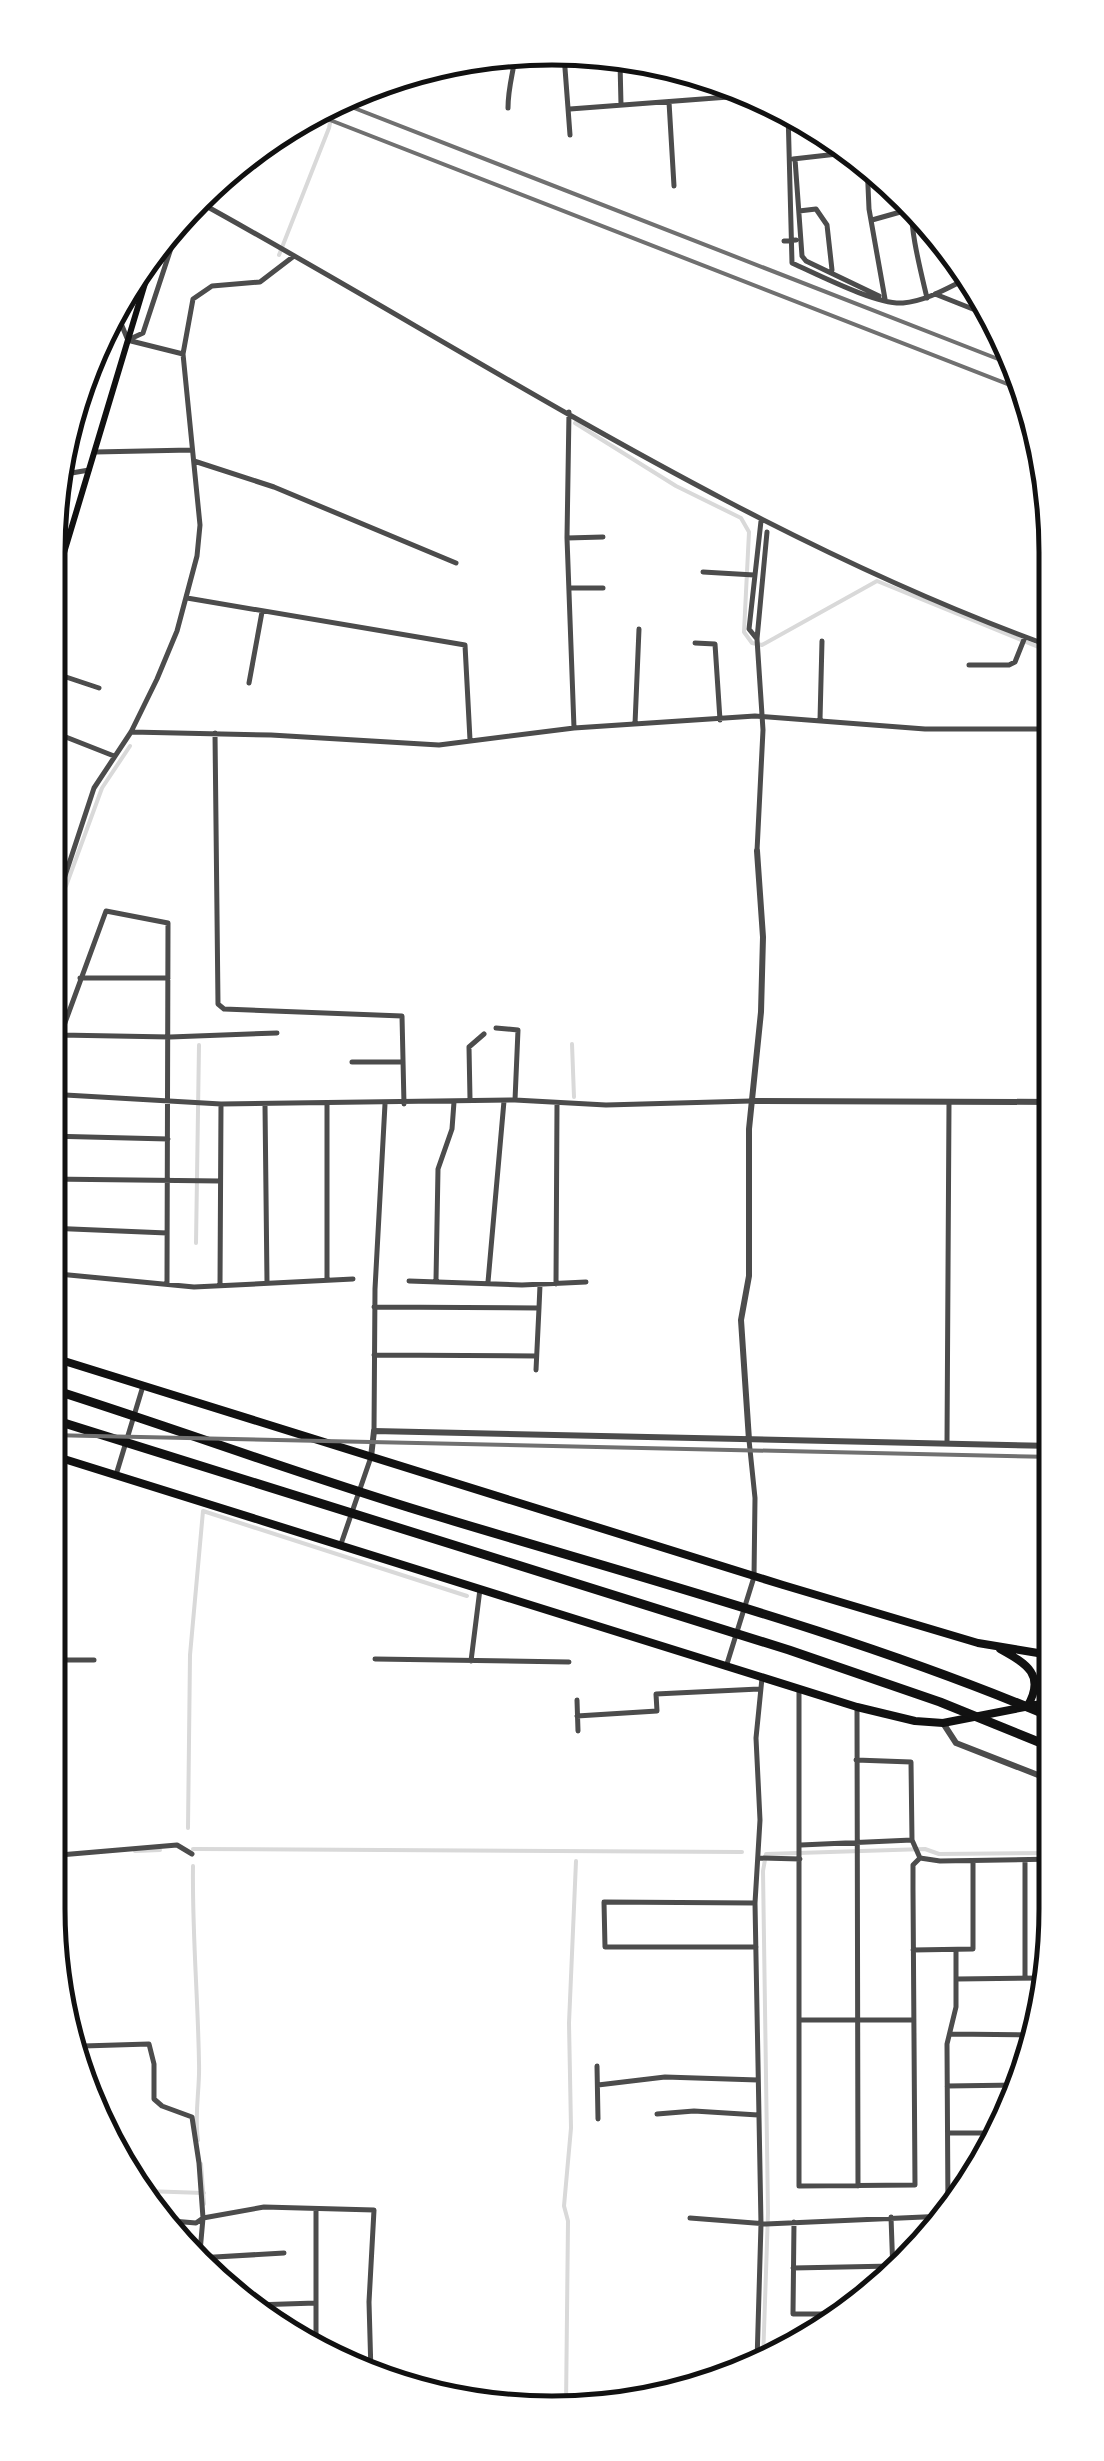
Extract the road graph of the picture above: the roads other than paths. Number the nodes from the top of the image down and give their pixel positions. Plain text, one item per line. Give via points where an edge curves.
1 (565, 65) edge
2 (515, 67) edge
3 (620, 70) edge
4 (724, 97) edge
5 (669, 102) junction
6 (621, 106) junction
7 (508, 108) dead end
8 (570, 109) junction
9 (790, 127) edge
10 (570, 135) dead end
11 (833, 154) edge
12 (793, 159) junction
13 (869, 183) edge
14 (674, 186) dead end
15 (208, 208) edge
16 (798, 211) junction
17 (898, 211) edge
18 (872, 220) junction
19 (915, 228) edge
20 (799, 240) junction
21 (784, 241) dead end
22 (170, 251) edge
23 (294, 256) junction
24 (832, 271) junction
25 (958, 283) edge
26 (145, 285) edge
27 (935, 294) junction
28 (927, 298) junction
29 (885, 299) junction
30 (974, 310) edge
31 (121, 325) edge
32 (128, 340) junction
33 (182, 354) junction
34 (568, 412) junction
35 (191, 450) junction
36 (94, 452) junction
37 (193, 460) junction
38 (89, 470) junction
39 (71, 473) edge
40 (761, 520) junction
41 (767, 532) dead end
42 (603, 537) dead end
43 (568, 538) junction
44 (65, 549) edge
45 (456, 564) dead end
46 (704, 572) dead end
47 (754, 575) junction
48 (570, 588) junction
49 (603, 588) dead end
50 (187, 598) junction
51 (262, 612) junction
52 (639, 628) dead end
53 (1025, 637) junction
54 (822, 641) dead end
55 (1039, 642) edge
56 (695, 643) dead end
57 (758, 643) junction
58 (968, 665) dead end
59 (65, 677) edge
60 (248, 683) dead end
61 (99, 688) dead end
62 (763, 719) junction
63 (720, 720) junction
64 (820, 720) junction
65 (634, 724) junction
66 (574, 728) junction
67 (1039, 728) edge
68 (131, 732) junction
69 (215, 733) junction
70 (65, 737) edge
71 (470, 741) junction
72 (114, 756) junction
73 (757, 851) joint
74 (65, 875) edge
75 (80, 978) junction
76 (168, 978) junction
77 (65, 1020) edge
78 (496, 1028) dead end
79 (277, 1033) dead end
80 (65, 1034) edge
81 (484, 1034) dead end
82 (170, 1038) junction
83 (352, 1062) dead end
84 (402, 1062) junction
85 (65, 1095) edge
86 (168, 1100) junction
87 (504, 1100) junction
88 (515, 1100) junction
89 (752, 1100) junction
90 (470, 1101) junction
91 (454, 1102) junction
92 (1039, 1102) edge
93 (950, 1103) junction
94 (221, 1104) junction
95 (266, 1104) junction
96 (327, 1104) junction
97 (384, 1104) junction
98 (404, 1104) junction
99 (556, 1104) junction
100 (65, 1136) edge
101 (168, 1139) junction
102 (65, 1179) edge
103 (220, 1181) junction
104 (167, 1182) junction
105 (65, 1229) edge
106 (167, 1233) junction
107 (65, 1274) edge
108 (353, 1279) dead end
109 (327, 1280) junction
110 (436, 1280) junction
111 (409, 1281) dead end
112 (266, 1282) junction
113 (488, 1282) junction
114 (586, 1282) dead end
115 (168, 1283) junction
116 (556, 1284) junction
117 (540, 1285) junction
118 (220, 1286) junction
119 (374, 1307) junction
120 (540, 1308) junction
121 (374, 1355) junction
122 (536, 1356) junction
123 (65, 1361) edge
124 (536, 1370) dead end
125 (143, 1386) junction
126 (65, 1394) edge
127 (65, 1424) edge
128 (374, 1431) junction
129 (749, 1440) junction
130 (947, 1443) junction
131 (1039, 1446) edge
132 (371, 1457) junction
133 (65, 1459) edge
134 (116, 1475) junction
135 (340, 1544) junction
136 (754, 1577) junction
137 (480, 1588) junction
138 (996, 1646) junction
139 (1039, 1653) edge
140 (376, 1659) dead end
141 (65, 1660) edge
142 (94, 1660) dead end
143 (471, 1661) junction
144 (569, 1662) dead end
145 (726, 1667) junction
146 (762, 1678) junction
147 (759, 1689) junction
148 (799, 1689) junction
149 (577, 1700) dead end
150 (1039, 1705) edge
151 (856, 1707) junction
152 (1027, 1707) junction
153 (1039, 1713) edge
154 (577, 1716) junction
155 (944, 1723) junction
156 (578, 1731) dead end
157 (1039, 1743) edge
158 (856, 1760) junction
159 (1039, 1776) edge
160 (912, 1842) junction
161 (857, 1844) junction
162 (800, 1852) junction
163 (65, 1853) edge
164 (192, 1854) dead end
165 (918, 1855) junction
166 (762, 1859) junction
167 (1024, 1860) junction
168 (1039, 1860) edge
169 (973, 1861) junction
170 (755, 1902) junction
171 (756, 1947) junction
172 (913, 1950) junction
173 (956, 1950) junction
174 (1025, 1978) junction
175 (1034, 1978) edge
176 (957, 1979) junction
177 (800, 2020) junction
178 (857, 2020) junction
179 (914, 2020) junction
180 (950, 2034) junction
181 (1022, 2034) edge
182 (85, 2046) edge
183 (597, 2066) dead end
184 (758, 2080) junction
185 (598, 2085) junction
186 (947, 2086) junction
187 (1005, 2086) edge
188 (667, 2103) dead end
189 (668, 2113) junction
190 (657, 2114) dead end
191 (758, 2115) junction
192 (598, 2119) dead end
193 (948, 2134) junction
194 (984, 2134) edge
195 (858, 2186) junction
196 (947, 2194) edge
197 (316, 2210) junction
198 (929, 2216) edge
199 (891, 2217) junction
200 (203, 2218) junction
201 (690, 2218) dead end
202 (179, 2222) edge
203 (794, 2222) junction
204 (765, 2224) junction
205 (200, 2245) edge
206 (284, 2253) dead end
207 (892, 2256) edge
208 (214, 2259) edge
209 (793, 2268) junction
210 (879, 2270) edge
211 (316, 2303) junction
212 (269, 2305) edge
213 (823, 2314) edge
214 (316, 2335) edge
215 (757, 2351) edge
216 (371, 2361) edge

1 - 8 street
2 - 7 street
3 - 6 street
4 - 5 street
5 - 6 street
5 - 14 street
6 - 8 street
8 - 10 street
9 - 12 street
11 - 12 street
12 - 16 street
12 - 29 street via 792,263
13 - 18 street
15 - 23 street
16 - 20 street
16 - 24 street via 816,209 826,225
17 - 18 street
18 - 29 street
19 - 28 street
20 - 21 street
20 - 24 street via 806,261
22 - 32 street via 142,333
23 - 33 street via 260,282 212,286 194,299
23 - 34 street
24 - 29 street
25 - 27 street
26 - 32 main road
27 - 28 street
27 - 30 street
28 - 29 street via 900,304
31 - 32 street
32 - 33 street
32 - 36 main road
33 - 35 street
34 - 40 street
34 - 43 street
35 - 36 street
35 - 37 street
36 - 38 main road
37 - 45 street
37 - 50 street via 200,540
38 - 39 street
38 - 44 main road
40 - 47 street
40 - 53 street
41 - 57 street
42 - 43 street
43 - 48 street
46 - 47 street
47 - 57 street via 750,629
48 - 49 street
48 - 66 street
50 - 51 street
50 - 68 street
51 - 60 street
51 - 71 street via 464,645
52 - 65 street
53 - 55 street
53 - 58 street via 1014,662
54 - 64 street
56 - 63 street via 715,644
57 - 62 street
59 - 61 street
62 - 63 street
62 - 64 street
62 - 73 street
63 - 65 street
64 - 67 street via 924,729
65 - 66 street
66 - 71 street
68 - 69 street
68 - 72 street
69 - 71 street
69 - 84 street via 218,1004 402,1016
70 - 72 street
72 - 74 street via 86,807
73 - 89 street via 763,938
75 - 76 street
75 - 76 street via 106,910 168,923
75 - 77 street
76 - 82 street
78 - 88 street via 518,1030
79 - 82 street
80 - 82 street
81 - 90 street via 469,1047
82 - 86 street
83 - 84 street
84 - 98 street
85 - 86 street
86 - 94 street
86 - 101 street
87 - 88 street
87 - 90 street
87 - 113 street
88 - 99 street
89 - 93 street
89 - 99 street
89 - 129 street via 749,1276 741,1320
90 - 91 street
91 - 98 street
91 - 110 street via 438,1169
92 - 93 street
93 - 130 street
94 - 95 street
94 - 103 street
95 - 96 street
95 - 112 street
96 - 97 street
96 - 109 street
97 - 98 street
97 - 119 street
99 - 116 street
100 - 101 street
101 - 104 street
102 - 104 street
103 - 104 street
103 - 118 street
104 - 106 street
105 - 106 street
106 - 115 street
107 - 115 street
108 - 109 street
109 - 112 street
110 - 111 street
110 - 113 street
112 - 118 street
113 - 117 street
114 - 116 street
115 - 118 street
116 - 117 street
117 - 120 street
119 - 120 street
119 - 121 street
120 - 122 street
121 - 122 street
121 - 128 street
122 - 124 street
123 - 125 highway
125 - 132 highway
125 - 134 street
126 - 153 highway via 762,1615
127 - 157 highway via 762,1642
128 - 129 street
128 - 132 street
129 - 130 street
129 - 136 street
130 - 131 street
132 - 135 street
132 - 136 highway
133 - 134 highway
134 - 135 highway
135 - 137 highway
136 - 138 highway
136 - 145 street
137 - 143 street
137 - 145 highway
138 - 139 highway
138 - 152 highway via 1021,1660 1036,1679
140 - 143 street
141 - 142 street
143 - 144 street
145 - 146 highway
146 - 147 street
146 - 148 highway
147 - 154 street via 656,1694 657,1711
147 - 166 street
148 - 151 highway
148 - 162 street
149 - 154 street
150 - 152 highway
151 - 155 highway
151 - 158 street
152 - 155 highway
154 - 156 street
155 - 159 street via 956,1744
158 - 160 street via 912,1762
158 - 161 street
160 - 161 street
160 - 165 street
161 - 162 street
161 - 178 street
162 - 166 street
162 - 177 street
163 - 164 street via 177,1845
165 - 169 street
165 - 172 street
166 - 170 street
167 - 168 street
167 - 169 street
167 - 174 street
169 - 173 street via 973,1950
170 - 171 street
170 - 171 street via 604,1902 605,1947
171 - 184 street
172 - 173 street
172 - 179 street
173 - 176 street
174 - 175 street
174 - 176 street
176 - 180 street
177 - 178 street
177 - 195 street via 799,2186
178 - 179 street
178 - 195 street
179 - 195 street via 915,2186
180 - 181 street
180 - 186 street
182 - 200 street via 149,2044 154,2099 192,2118
183 - 185 street
184 - 185 street via 664,2077
184 - 191 street
185 - 192 street
186 - 187 street
186 - 193 street
188 - 189 street
189 - 190 street
189 - 191 street
191 - 204 street
193 - 194 street
193 - 196 street
197 - 200 street via 264,2207
197 - 211 street
197 - 216 street via 374,2210
198 - 199 street
199 - 203 street
199 - 207 street
200 - 202 street
200 - 205 street
201 - 204 street
203 - 204 street
203 - 209 street
204 - 215 street
206 - 208 street
209 - 210 street
209 - 213 street via 793,2314
211 - 212 street
211 - 214 street

